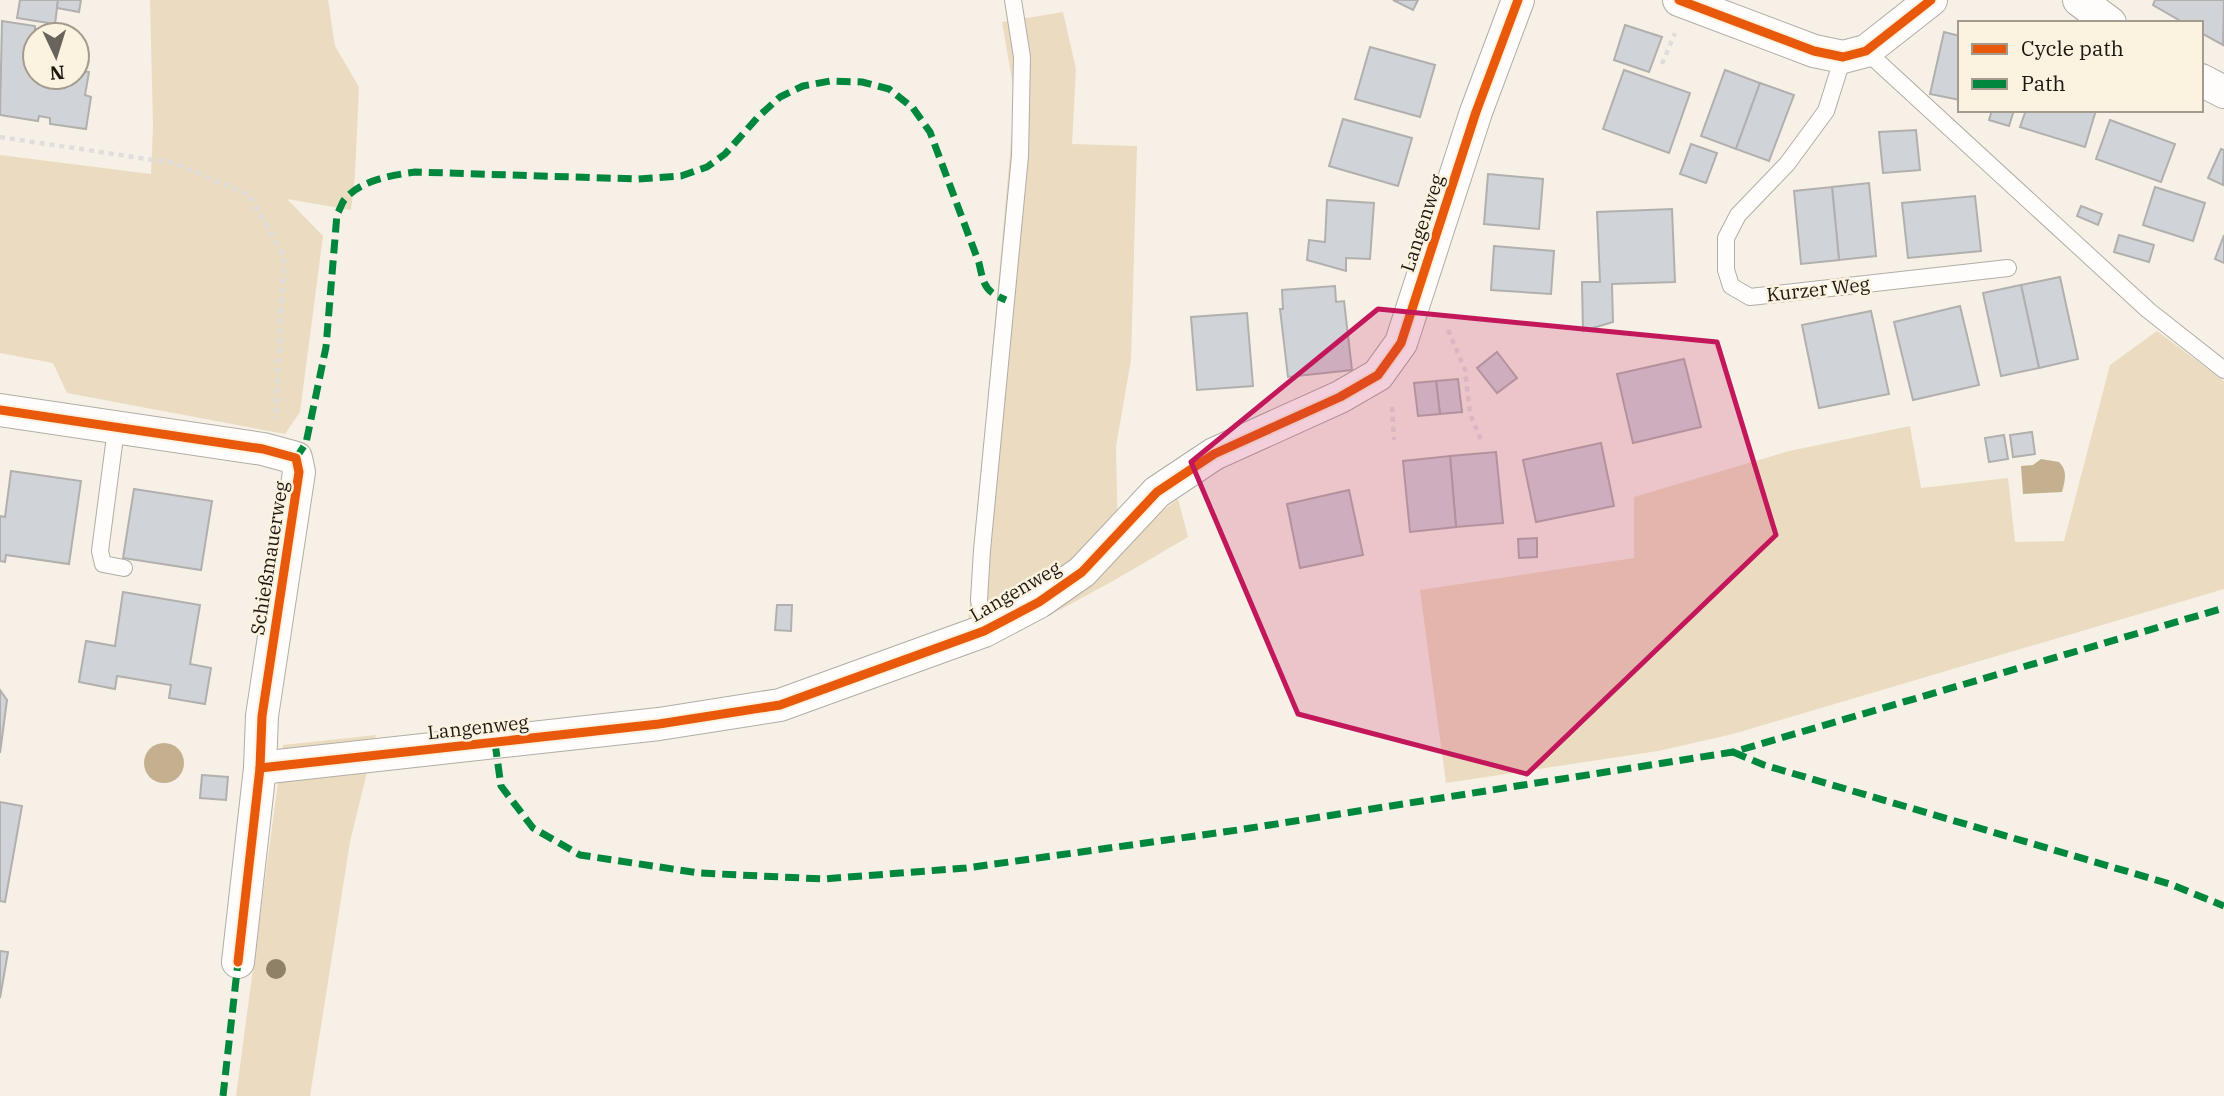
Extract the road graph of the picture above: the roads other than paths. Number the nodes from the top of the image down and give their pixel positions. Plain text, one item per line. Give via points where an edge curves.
1 (1013, 0) edge
2 (1518, 0) edge
3 (1679, 0) edge
4 (1931, 0) edge
5 (2079, 0) edge
6 (2107, 21) edge
7 (1854, 54) junction
8 (2203, 81) edge
9 (2224, 92) edge
10 (2008, 268) dead end
11 (2224, 370) edge
12 (0, 410) edge
13 (116, 429) junction
14 (124, 568) dead end
15 (984, 631) junction
16 (260, 768) junction
17 (238, 962) dead end

1 - 15 lane via 1022,57 1020,156 982,550 979,600
2 - 15 street, Langenweg via 1476,112 1402,343 1378,374 1340,397 1214,454 1157,492 1082,572 1039,602
3 - 7 street via 1814,51
4 - 7 street
5 - 6 street
7 - 10 lane, Kurzer Weg via 1826,111 1787,164 1738,215 1726,238 1731,286 1750,297
7 - 11 lane via 2148,310
8 - 9 street
12 - 13 street, Schießmauerweg
13 - 14 lane via 100,551 103,564
13 - 16 street, Schießmauerweg via 263,449 296,458 299,472 262,716
15 - 16 street, Langenweg via 780,705 659,724
16 - 17 street, Schießmauerweg

